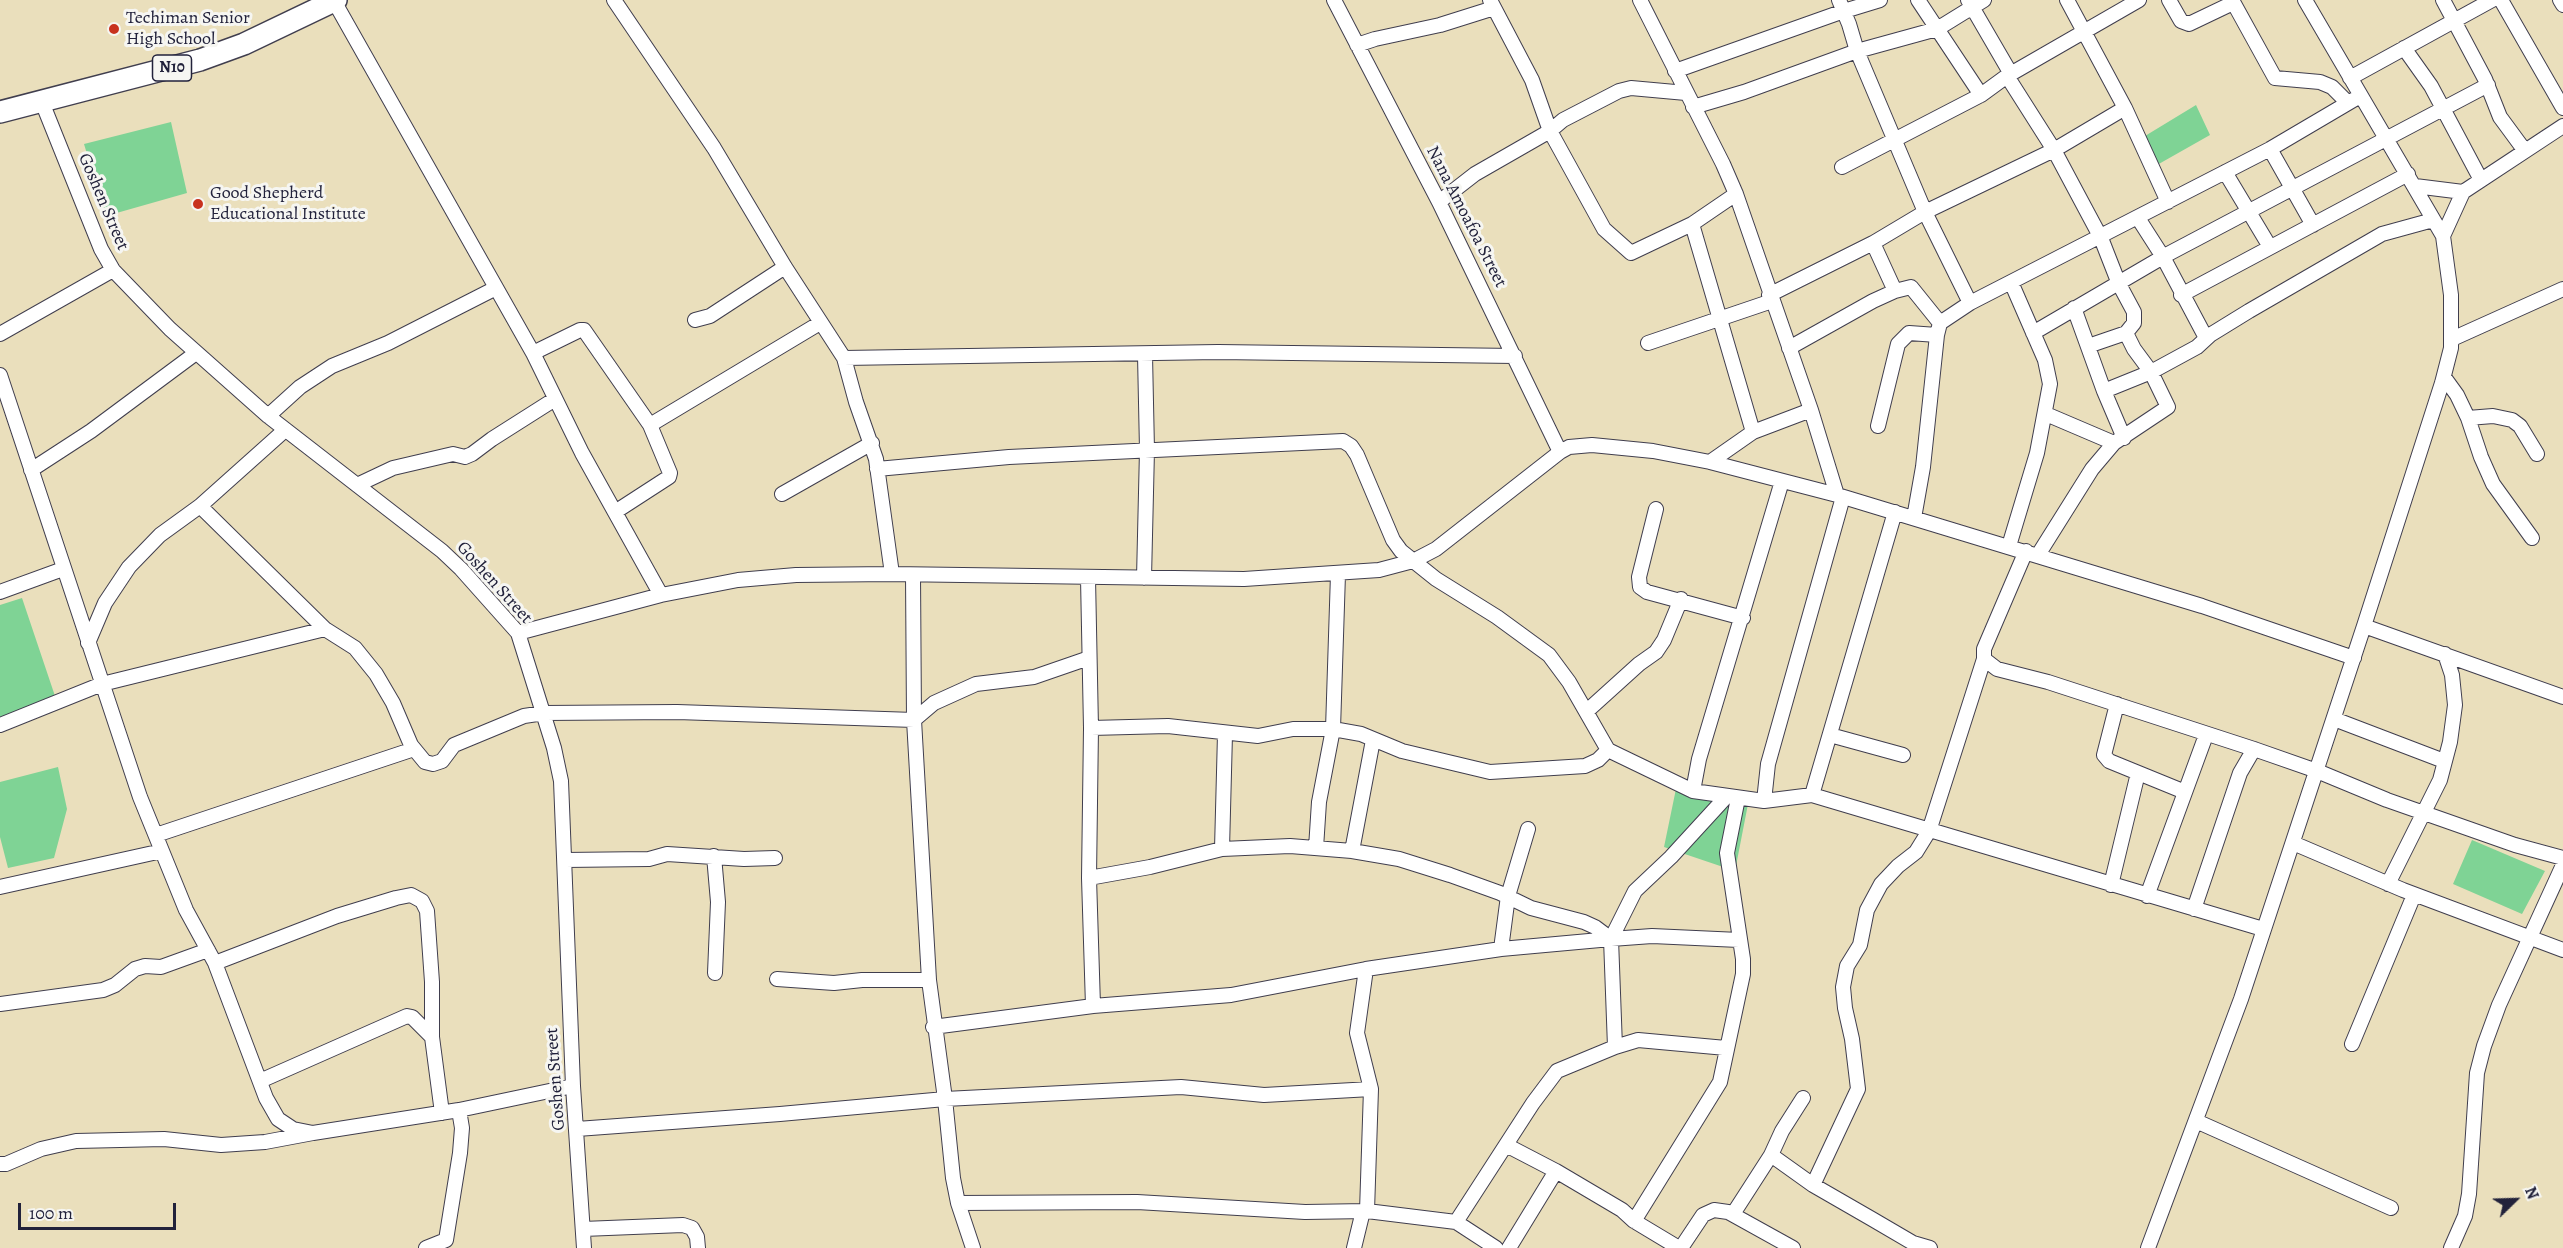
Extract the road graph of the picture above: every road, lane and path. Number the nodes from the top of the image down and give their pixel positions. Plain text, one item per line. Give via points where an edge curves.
1 (614, 0) edge
2 (1334, 0) edge
3 (1640, 0) edge
4 (1880, 0) edge
5 (1918, 0) edge
6 (2067, 0) edge
7 (2169, 0) edge
8 (2305, 0) edge
9 (2443, 0) edge
10 (2492, 0) edge
11 (2501, 0) edge
12 (2560, 0) edge
13 (335, 1) edge
14 (1974, 2) edge
15 (2131, 2) edge
16 (2232, 2) edge
17 (1492, 4) edge
18 (1841, 5) edge
19 (2563, 5) edge
20 (2455, 20) junction
21 (1937, 29) junction
22 (2086, 33) junction
23 (1358, 45) junction
24 (2404, 48) junction
25 (1857, 51) junction
26 (1675, 71) junction
27 (2009, 75) junction
28 (2350, 78) junction
29 (2488, 85) junction
30 (1686, 93) junction
31 (1981, 95) junction
32 (2361, 96) junction
33 (42, 102) junction
34 (2348, 103) junction
35 (1693, 107) junction
36 (2125, 108) junction
37 (2563, 108) edge
38 (2442, 109) junction
39 (0, 112) edge
40 (2563, 126) edge
41 (1550, 131) junction
42 (2386, 139) junction
43 (1896, 141) junction
44 (2270, 149) junction
45 (2054, 150) junction
46 (2525, 151) junction
47 (1842, 167) dead end
48 (2225, 172) junction
49 (2408, 174) junction
50 (2481, 180) junction
51 (2415, 186) junction
52 (2291, 189) junction
53 (2463, 192) junction
54 (1736, 194) junction
55 (1440, 201) junction
56 (2168, 202) junction
57 (1925, 212) junction
58 (2248, 212) junction
59 (2138, 218) junction
60 (2433, 220) junction
61 (1692, 224) junction
62 (2313, 225) junction
63 (2442, 236) junction
64 (2100, 238) junction
65 (1873, 243) junction
66 (2270, 247) junction
67 (2163, 257) junction
68 (785, 267) junction
69 (113, 270) junction
70 (2011, 282) junction
71 (2119, 284) junction
72 (496, 288) junction
73 (2563, 289) edge
74 (1895, 291) junction
75 (2181, 295) junction
76 (1771, 298) junction
77 (1970, 303) junction
78 (2074, 309) junction
79 (1720, 317) junction
80 (695, 320) dead end
81 (820, 323) junction
82 (1939, 329) junction
83 (2033, 333) junction
84 (2126, 333) junction
85 (0, 334) edge
86 (2206, 339) junction
87 (2452, 339) junction
88 (1648, 342) dead end
89 (2088, 346) junction
90 (1789, 348) junction
91 (196, 353) junction
92 (533, 353) junction
93 (1145, 355) junction
94 (1515, 356) junction
95 (844, 358) junction
96 (2151, 372) junction
97 (0, 375) edge
98 (2444, 377) junction
99 (2104, 391) junction
100 (555, 399) junction
101 (1811, 410) junction
102 (5, 411) edge
103 (2046, 414) junction
104 (268, 416) junction
105 (2469, 418) junction
106 (650, 426) junction
107 (1878, 426) dead end
108 (285, 430) junction
109 (1753, 432) junction
110 (2119, 440) junction
111 (872, 443) junction
112 (1147, 450) junction
113 (1560, 452) junction
114 (2537, 454) dead end
115 (1710, 462) junction
116 (878, 468) junction
117 (31, 470) junction
118 (1782, 481) junction
119 (357, 485) junction
120 (782, 494) dead end
121 (1840, 496) junction
122 (200, 506) junction
123 (1656, 509) dead end
124 (615, 512) junction
125 (1895, 513) junction
126 (1914, 518) junction
127 (2532, 538) dead end
128 (2009, 546) junction
129 (2032, 553) junction
130 (1413, 561) junction
131 (63, 569) junction
132 (892, 574) junction
133 (1338, 574) junction
134 (913, 575) junction
135 (1088, 578) junction
136 (1144, 578) junction
137 (0, 592) edge
138 (661, 595) junction
139 (1681, 599) junction
140 (1743, 618) junction
141 (2364, 626) junction
142 (325, 629) junction
143 (518, 633) junction
144 (88, 643) junction
145 (2445, 654) junction
146 (1089, 658) junction
147 (2354, 658) junction
148 (1984, 659) junction
149 (102, 684) junction
150 (2563, 697) edge
151 (2117, 704) junction
152 (1587, 711) junction
153 (544, 713) junction
154 (2334, 719) junction
155 (915, 720) junction
156 (0, 724) edge
157 (1092, 728) junction
158 (1334, 729) junction
159 (1225, 734) junction
160 (1830, 735) junction
161 (2206, 735) junction
162 (1373, 740) junction
163 (414, 749) junction
164 (2254, 749) junction
165 (1608, 750) junction
166 (1904, 755) dead end
167 (2444, 761) junction
168 (2317, 771) junction
169 (2138, 773) junction
170 (1693, 791) junction
171 (2185, 792) junction
172 (1812, 795) junction
173 (1732, 797) junction
174 (1764, 801) junction
175 (2424, 812) junction
176 (1528, 829) dead end
177 (1929, 831) junction
178 (156, 835) junction
179 (2293, 843) junction
180 (1316, 848) junction
181 (1222, 849) junction
182 (162, 851) junction
183 (1352, 851) junction
184 (714, 856) junction
185 (775, 858) dead end
186 (2563, 858) edge
187 (566, 860) junction
188 (2563, 865) edge
189 (1089, 878) junction
190 (2388, 884) junction
191 (2110, 885) junction
192 (0, 887) edge
193 (2414, 895) junction
194 (1508, 896) junction
195 (2147, 896) junction
196 (2194, 909) junction
197 (2263, 929) junction
198 (1611, 939) junction
199 (2529, 939) junction
200 (1739, 940) junction
201 (1501, 949) junction
202 (208, 950) junction
203 (2563, 950) edge
204 (215, 963) junction
205 (1366, 969) junction
206 (715, 973) dead end
207 (777, 979) dead end
208 (928, 980) junction
209 (0, 1005) edge
210 (1093, 1006) junction
211 (933, 1027) junction
212 (432, 1037) junction
213 (2352, 1044) dead end
214 (1615, 1047) junction
215 (1726, 1048) junction
216 (260, 1081) junction
217 (573, 1086) junction
218 (1371, 1089) junction
219 (1803, 1098) dead end
220 (945, 1099) junction
221 (459, 1110) junction
222 (442, 1113) junction
223 (2196, 1121) junction
224 (577, 1129) junction
225 (313, 1132) junction
226 (1506, 1145) junction
227 (1771, 1155) junction
228 (0, 1164) edge
229 (1556, 1171) junction
230 (1813, 1185) junction
231 (958, 1203) junction
232 (2391, 1208) dead end
233 (1365, 1211) junction
234 (1732, 1214) junction
235 (1634, 1221) junction
236 (1456, 1222) junction
237 (583, 1228) junction
238 (449, 1244) edge
239 (426, 1248) edge
240 (584, 1248) edge
241 (698, 1248) edge
242 (973, 1248) edge
243 (1353, 1248) edge
244 (1496, 1248) edge
245 (1509, 1248) edge
246 (1680, 1248) edge
247 (1792, 1248) edge
248 (1930, 1248) edge
249 (2148, 1248) edge
250 (2451, 1248) edge

1 - 68 street via 714,148
2 - 23 street, Nana Amoafoa Street
3 - 26 street
4 - 18 street
5 - 21 street
6 - 22 street
7 - 16 street via 2181,21 2189,24
8 - 28 street
9 - 20 street
10 - 20 street
11 - 37 street
12 - 19 street
13 - 33 highway, N10 via 200,60
13 - 72 street
14 - 21 street
14 - 27 street
15 - 22 street
16 - 34 street via 2275,78 2320,82 2332,87
17 - 23 street via 1440,25
17 - 41 street via 1532,80
18 - 25 street
18 - 26 street
20 - 24 street
20 - 29 street
21 - 25 street
21 - 31 street
22 - 27 street
22 - 36 street
23 - 55 street, Nana Amoafoa Street
24 - 28 street
24 - 38 street via 2432,87
25 - 35 street
25 - 43 street
26 - 30 street
27 - 31 street
27 - 45 street
28 - 32 street
29 - 38 street
29 - 46 street via 2500,117
30 - 35 street
30 - 41 street via 1631,88 1619,91
31 - 43 street
32 - 34 street
32 - 42 street
33 - 39 highway, N10
33 - 69 street, Goshen Street
34 - 44 street
35 - 54 street
36 - 45 street
36 - 56 street
38 - 42 street
38 - 50 street
40 - 46 street
41 - 55 street via 1475,174
41 - 61 street via 1604,229 1631,253
42 - 49 street
42 - 52 street
43 - 47 street
43 - 57 street
44 - 48 street
44 - 52 street
45 - 57 street
45 - 64 street
46 - 50 street
48 - 56 street
48 - 58 street
49 - 51 street
49 - 62 street
50 - 53 street
51 - 53 street
51 - 60 street
52 - 58 street
52 - 62 street
53 - 63 street
54 - 61 street
54 - 76 street
55 - 94 street, Nana Amoafoa Street
56 - 59 street
57 - 65 street
57 - 77 street
58 - 66 street
58 - 67 street
59 - 64 street
59 - 67 street
60 - 63 street
60 - 86 street via 2382,234 2248,310
61 - 79 street
62 - 66 street
63 - 87 street via 2451,288
64 - 70 street
64 - 71 street
65 - 74 street
65 - 76 street
66 - 75 street
67 - 71 street
67 - 75 street
68 - 80 street via 710,316
68 - 81 street
69 - 85 street
69 - 91 street, Goshen Street
70 - 77 street
70 - 83 street
71 - 78 street
71 - 84 street via 2135,317
72 - 92 street
72 - 104 street via 388,344 332,366 300,387
73 - 87 street
74 - 82 street via 1911,287
74 - 90 street
75 - 86 street
76 - 79 street
76 - 90 street
77 - 82 street
78 - 83 street
78 - 89 street
79 - 88 street
79 - 109 street
81 - 95 street
81 - 106 street
82 - 107 street via 1909,333 1898,344
82 - 126 street
83 - 103 street via 2050,384
84 - 89 street
84 - 96 street
86 - 96 street
87 - 98 street
89 - 99 street
90 - 101 street
91 - 104 street, Goshen Street
91 - 117 street via 91,432
92 - 100 street
92 - 106 street via 584,330
93 - 94 street via 1218,352
93 - 95 street
93 - 112 street
94 - 113 street, Nana Amoafoa Street
95 - 111 street
96 - 99 street
96 - 110 street via 2168,407
97 - 102 street
98 - 105 street
98 - 141 street
99 - 110 street
100 - 119 street via 472,454 453,454 393,468
100 - 124 street
101 - 109 street
101 - 121 street
102 - 117 street
103 - 110 street
103 - 128 street
104 - 108 street, Goshen Street
105 - 114 street via 2493,416 2512,420
105 - 127 street via 2493,484
106 - 124 street via 669,477
108 - 119 street, Goshen Street
108 - 122 street
109 - 115 street
110 - 129 street via 2092,469
111 - 116 street
111 - 120 street
112 - 116 street
112 - 130 street via 1343,441 1357,455 1393,540
112 - 136 street
113 - 115 street via 1569,447 1592,446 1653,451
113 - 130 street via 1436,549
115 - 118 street
116 - 132 street
117 - 131 street
118 - 121 street
118 - 140 street
119 - 143 street, Goshen Street via 442,551
121 - 125 street
121 - 174 street via 1830,549 1768,764
122 - 142 street
122 - 144 street via 160,536 129,567 105,603
123 - 139 street via 1640,587
124 - 138 street
125 - 126 street
125 - 160 street
126 - 128 street
128 - 129 street
129 - 147 street
129 - 148 street via 1984,649
130 - 133 street via 1379,570
130 - 152 street via 1549,655
131 - 137 street
131 - 144 street
132 - 134 street
132 - 138 street via 770,577
133 - 136 street via 1244,579
133 - 158 street
134 - 135 street
134 - 155 street
135 - 136 street
135 - 146 street
138 - 143 street
139 - 140 street
139 - 152 street via 1656,652
140 - 170 street via 1699,759
141 - 145 street
141 - 147 street
142 - 149 street
142 - 163 street via 355,648 376,674
143 - 153 street, Goshen Street
144 - 149 street
145 - 150 street
145 - 167 street via 2455,705
146 - 155 street via 1034,677 976,684 934,703
146 - 157 street
147 - 154 street
148 - 151 street via 1997,669
148 - 177 street
149 - 156 street
149 - 178 street
151 - 161 street
151 - 169 street via 2104,755
152 - 165 street
153 - 155 street via 677,712
153 - 163 street via 524,716 454,746 442,761 434,764 425,762
153 - 187 street, Goshen Street via 561,781
154 - 167 street
154 - 168 street
155 - 208 street
157 - 159 street via 1159,726
157 - 189 street
158 - 159 street via 1293,729 1258,736
158 - 162 street
158 - 180 street via 1319,802
159 - 181 street
160 - 166 street
160 - 172 street
161 - 164 street
161 - 171 street
162 - 165 street via 1490,772 1585,766
162 - 183 street
163 - 178 street
164 - 168 street
164 - 196 street via 2240,773
165 - 170 street
167 - 175 street via 2440,780
168 - 175 street
168 - 179 street
169 - 171 street
169 - 191 street
170 - 173 street
171 - 195 street
172 - 174 street
172 - 177 street
173 - 174 street
173 - 198 street via 1635,891
173 - 200 street via 1727,854
175 - 186 street
175 - 190 street
176 - 194 street
177 - 191 street
177 - 230 street via 1916,852 1881,884 1866,910 1860,945 1847,966 1843,987 1858,1089
178 - 182 street
179 - 190 street
179 - 197 street
180 - 181 street
180 - 183 street
181 - 189 street
182 - 192 street
182 - 202 street via 186,910
183 - 194 street via 1399,860
184 - 185 street
184 - 187 street via 667,854 649,859
184 - 206 street via 718,902
187 - 217 street, Goshen Street
188 - 199 street
189 - 210 street
190 - 193 street
191 - 195 street
193 - 199 street
193 - 213 street
194 - 198 street via 1531,908 1584,922
194 - 201 street
195 - 196 street
196 - 197 street
197 - 223 street
198 - 200 street via 1652,936
198 - 201 street
198 - 214 street
199 - 203 street
199 - 250 street via 2484,1046 2477,1073 2466,1216
200 - 215 street via 1743,974
201 - 205 street
202 - 204 street
202 - 209 street via 161,967 135,969 103,990
204 - 212 street via 337,916 411,895 422,901 427,911
204 - 216 street
205 - 210 street via 1231,995
205 - 218 street via 1357,1033
207 - 208 street via 834,983
208 - 211 street
210 - 211 street
211 - 220 street
212 - 216 street via 407,1016
212 - 222 street
214 - 215 street via 1638,1041
214 - 226 street via 1557,1071
215 - 235 street via 1720,1082
216 - 225 street via 278,1119 293,1129
217 - 221 street
217 - 224 street, Goshen Street
218 - 220 street via 1264,1095 1181,1087
218 - 233 street
219 - 227 street
220 - 224 street
220 - 231 street
221 - 222 street
221 - 238 street via 462,1128
222 - 225 street
223 - 232 street
223 - 249 street
224 - 237 street, Goshen Street
225 - 228 street via 222,1145 164,1139 76,1141
226 - 229 street
226 - 236 street
227 - 230 street
227 - 234 street
229 - 235 street
229 - 245 street
230 - 248 street via 1913,1243
231 - 233 street via 1137,1202 1305,1212
231 - 242 street
233 - 236 street
233 - 243 street
234 - 246 street via 1714,1210 1703,1215
234 - 247 street
235 - 246 street
236 - 244 street
237 - 240 street, Goshen Street
237 - 241 street via 683,1225 692,1228
238 - 239 street

